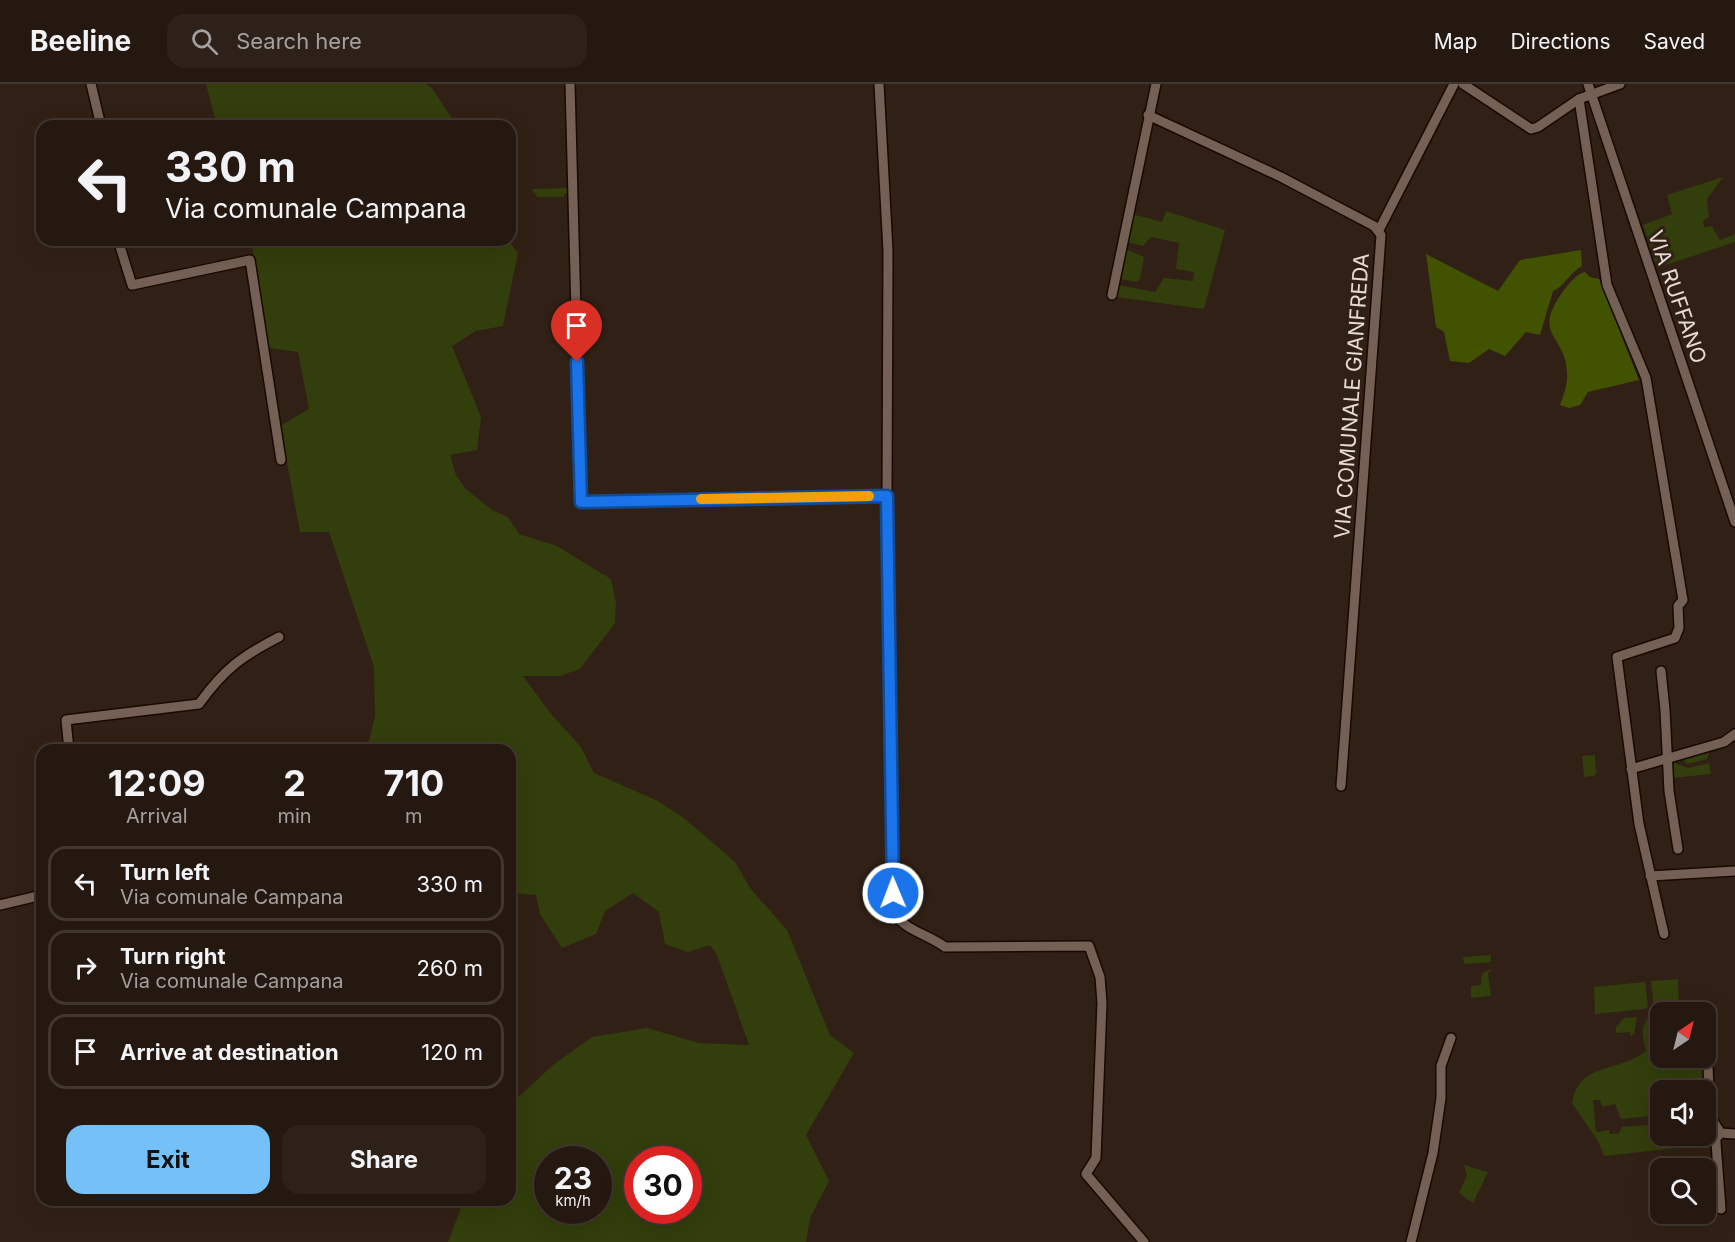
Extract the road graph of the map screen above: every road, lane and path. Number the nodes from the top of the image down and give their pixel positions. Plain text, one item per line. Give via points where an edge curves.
1 (91, 84) edge
2 (570, 84) edge
3 (879, 84) edge
4 (1156, 84) edge
5 (1454, 84) edge
6 (1463, 84) edge
7 (1620, 84) edge
8 (1589, 89) edge
9 (1579, 99) junction
10 (1148, 115) junction
11 (100, 120) edge
12 (1379, 230) junction
13 (119, 246) edge
14 (1112, 295) dead end
15 (281, 460) dead end
16 (887, 496) junction
17 (1735, 522) edge
18 (279, 637) dead end
19 (1661, 671) dead end
20 (1735, 734) edge
21 (68, 744) edge
22 (1665, 758) junction
23 (1631, 769) junction
24 (1341, 786) dead end
25 (1678, 849) dead end
26 (1735, 871) edge
27 (1650, 876) junction
28 (36, 896) edge
29 (0, 905) edge
30 (1664, 934) dead end
31 (1451, 1038) dead end
32 (1708, 1068) edge
33 (1721, 1133) junction
34 (1735, 1134) edge
35 (1720, 1209) dead end
36 (1144, 1242) edge
37 (1411, 1242) edge

1 - 11 street
2 - 16 street via 581,502
3 - 16 street via 888,251
4 - 10 street
5 - 12 street
6 - 9 street via 1531,129
7 - 8 street
8 - 9 street
8 - 17 street, VIA RUFFANO
9 - 23 street via 1607,285 1646,378 1683,600 1678,606 1679,628 1675,638 1617,657
10 - 12 street, VIA COMUNALE GIANFREDA via 1281,177
10 - 14 street
12 - 24 street, VIA COMUNALE GIANFREDA via 1371,395
13 - 15 street via 132,285 250,260
16 - 36 street via 893,913 903,925 945,947 1089,946 1101,976 1102,1003 1096,1158 1086,1174
18 - 21 street via 220,675 199,704 66,720
19 - 22 street
20 - 22 street via 1724,742
22 - 23 street
22 - 25 street
23 - 27 street
26 - 27 street
27 - 30 street
28 - 29 street
31 - 37 street via 1441,1066 1433,1153
32 - 33 street via 1710,1117
33 - 34 street
33 - 35 street via 1716,1138

